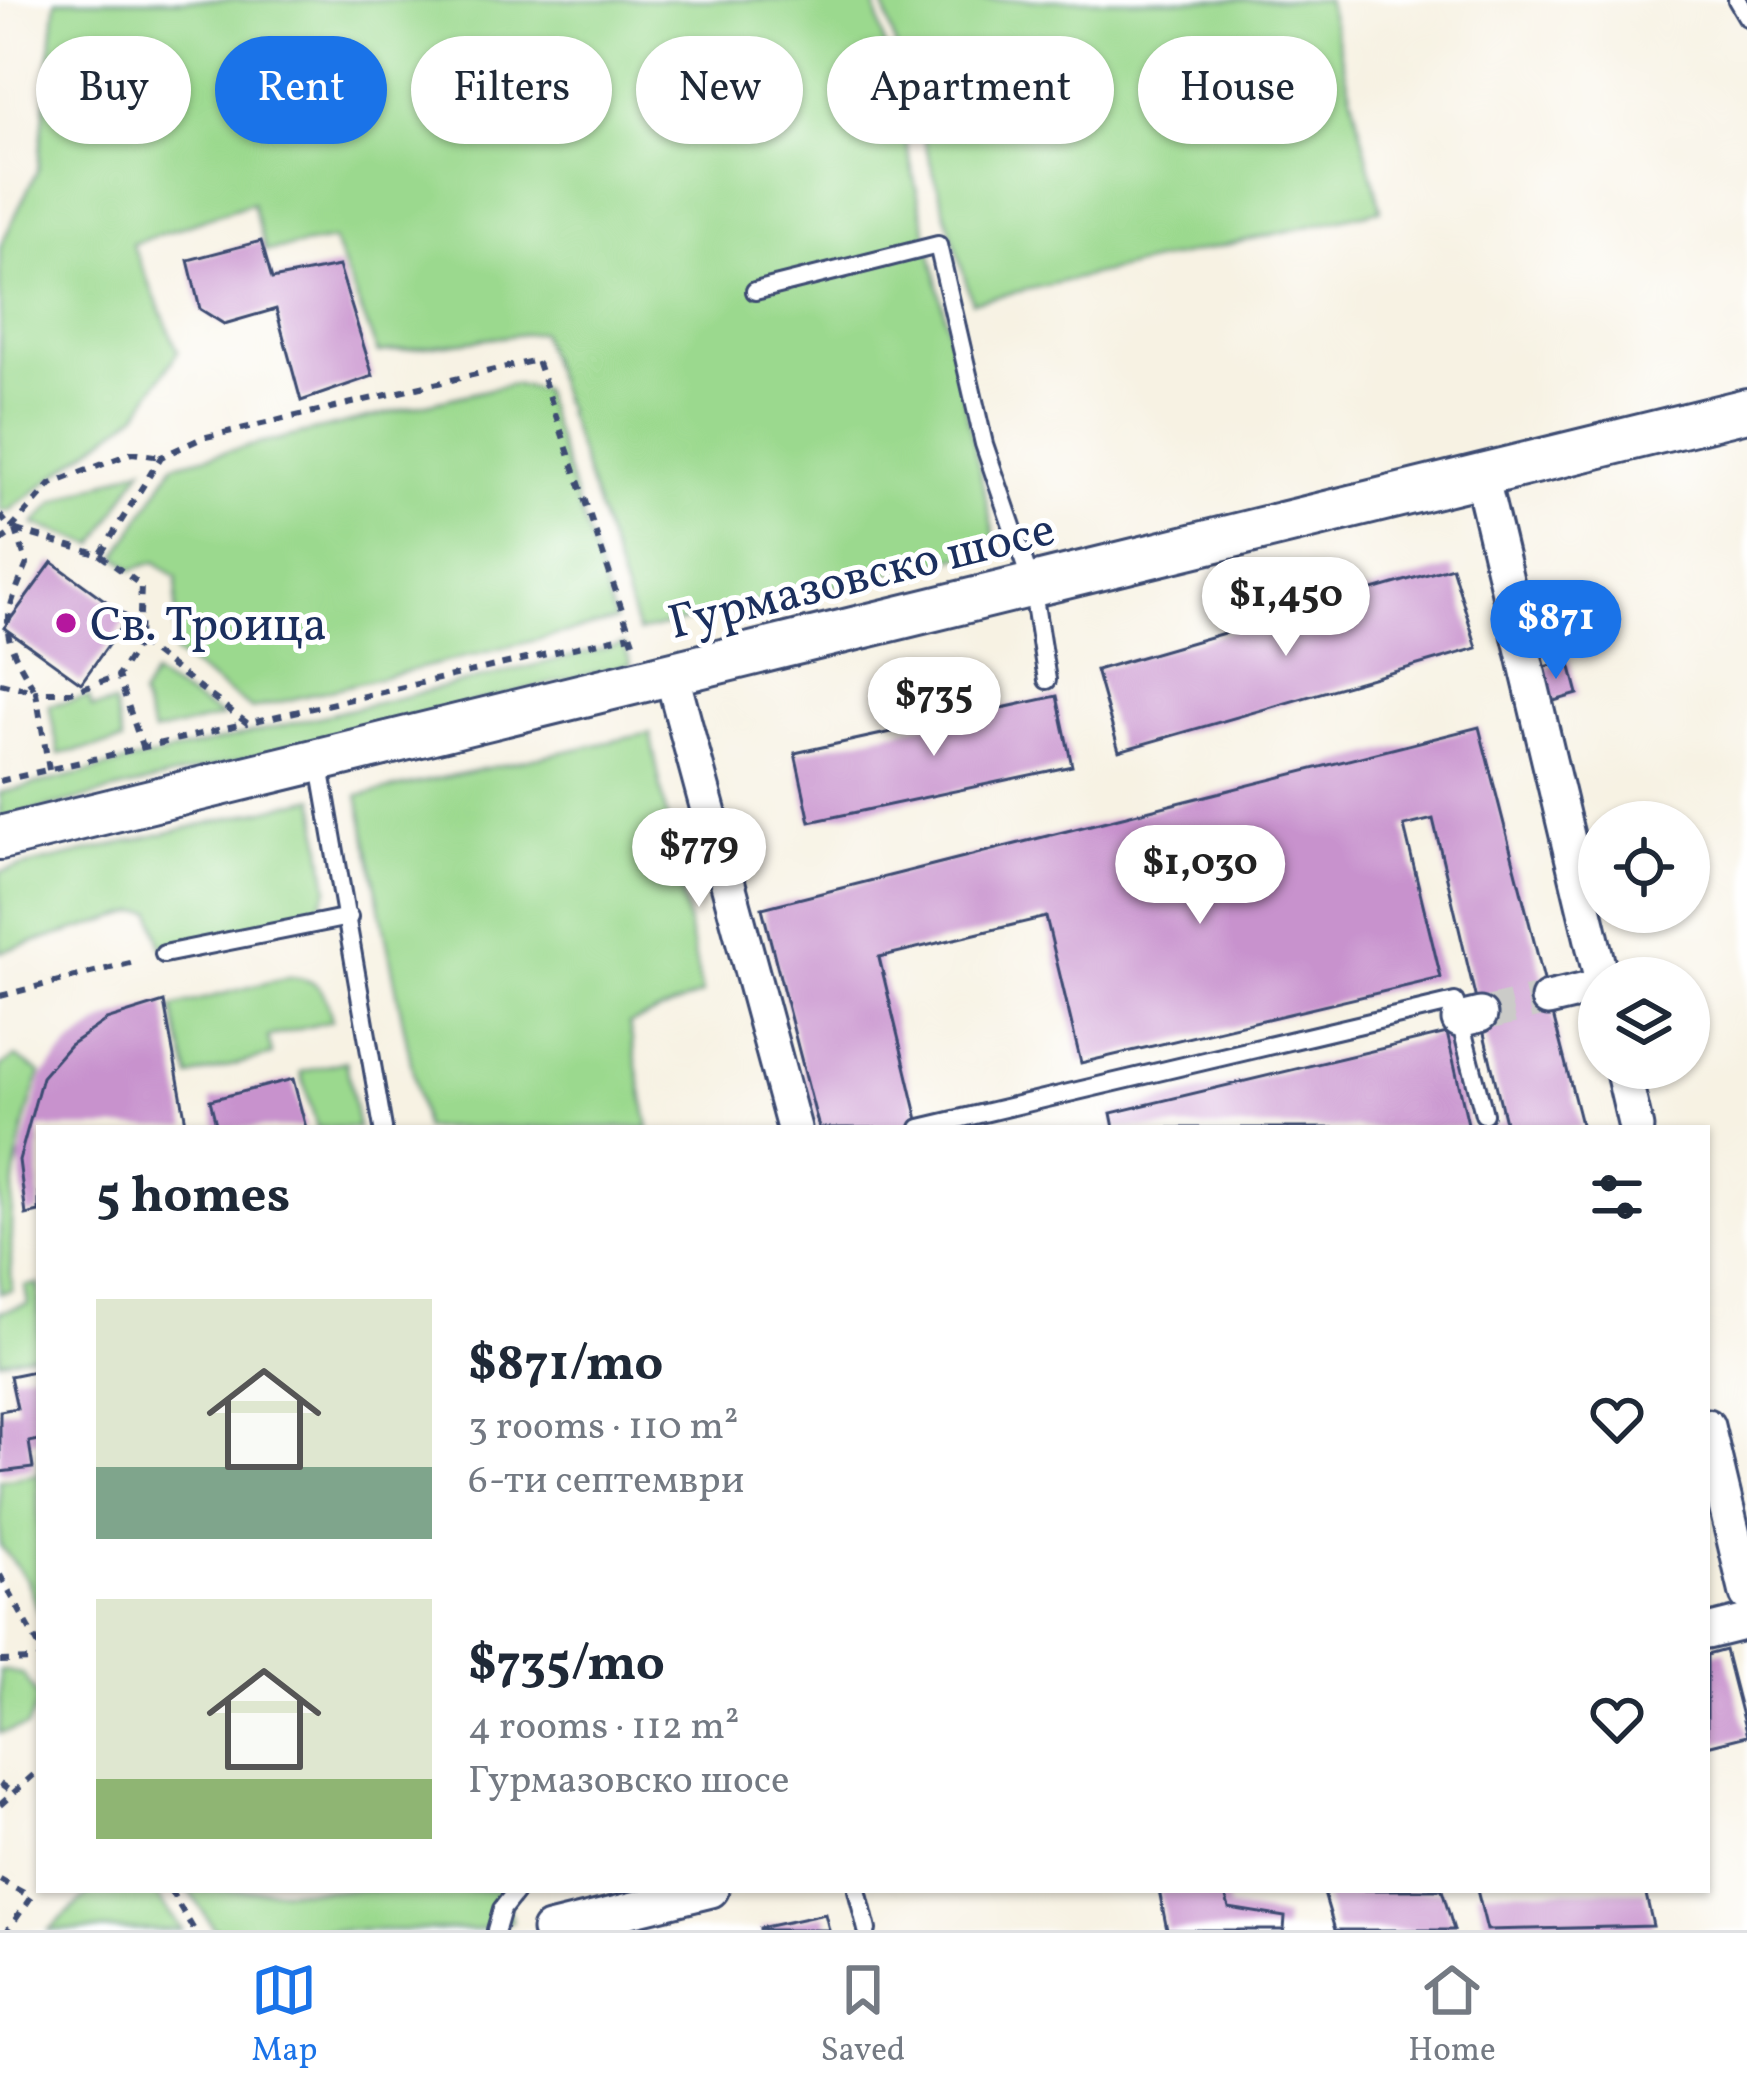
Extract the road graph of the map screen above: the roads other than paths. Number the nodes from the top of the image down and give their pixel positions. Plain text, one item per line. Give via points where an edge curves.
1 (1737, 0) edge
2 (1747, 17) edge
3 (755, 291) dead end
4 (1747, 410) edge
5 (1480, 475) junction
6 (1032, 585) junction
7 (659, 676) junction
8 (1047, 680) dead end
9 (319, 760) junction
10 (0, 838) edge
11 (349, 917) junction
12 (164, 954) road end
13 (1594, 957) edge
14 (1578, 989) edge
15 (1548, 999) tunnel mouth
16 (1627, 1089) edge
17 (1484, 1114) dead end
18 (383, 1125) edge
19 (793, 1125) edge
20 (933, 1125) edge
21 (1635, 1125) edge
22 (1710, 1439) edge
23 (1747, 1594) edge
24 (1747, 1622) edge
25 (1710, 1631) edge
26 (516, 1893) edge
27 (699, 1893) edge
28 (858, 1893) edge
29 (496, 1930) edge
30 (549, 1930) edge
31 (867, 1930) edge

1 - 2 lane
3 - 6 lane via 938,245 984,444
4 - 5 street, Гурмазовско шосе
5 - 6 street, Гурмазовско шосе
5 - 13 street
6 - 7 street, Гурмазовско шосе
6 - 8 lane
7 - 9 street, Гурмазовско шосе
7 - 19 street
9 - 10 street, Гурмазовско шосе
9 - 11 lane
11 - 12 lane
11 - 18 lane
14 - 15 street
16 - 21 street
17 - 20 lane via 1470,1017 1455,1002
22 - 23 street
24 - 25 street
26 - 29 lane
27 - 30 street
28 - 31 lane

